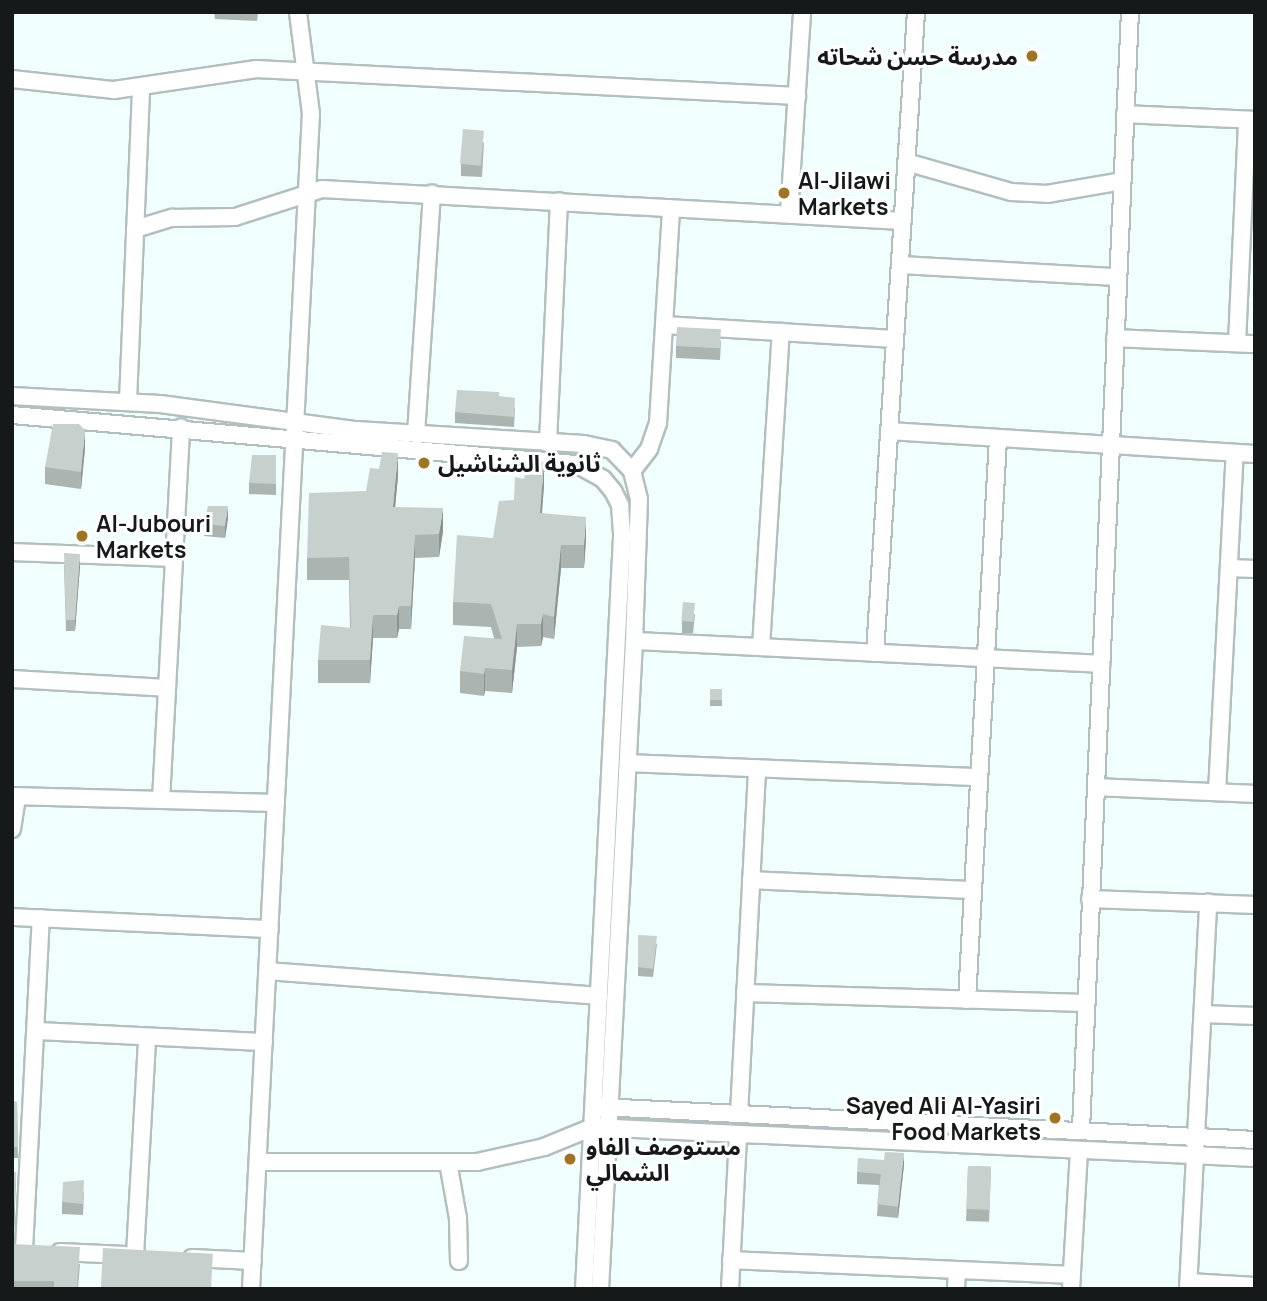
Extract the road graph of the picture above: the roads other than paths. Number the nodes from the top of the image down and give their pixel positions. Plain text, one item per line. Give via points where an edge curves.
1 (298, 12) edge
2 (802, 12) edge
3 (916, 12) edge
4 (1130, 12) edge
5 (309, 70) junction
6 (12, 79) edge
7 (141, 87) junction
8 (797, 96) junction
9 (1125, 114) junction
10 (1251, 120) edge
11 (906, 162) junction
12 (1122, 181) junction
13 (307, 193) junction
14 (432, 194) junction
15 (559, 201) junction
16 (671, 208) junction
17 (789, 214) junction
18 (902, 221) junction
19 (135, 229) junction
20 (900, 265) junction
21 (1118, 277) junction
22 (664, 325) junction
23 (781, 332) junction
24 (895, 338) junction
25 (1115, 338) junction
26 (1237, 343) junction
27 (1255, 344) edge
28 (12, 396) edge
29 (128, 401) junction
30 (12, 415) edge
31 (295, 423) junction
32 (181, 428) junction
33 (889, 431) junction
34 (416, 434) junction
35 (998, 439) junction
36 (294, 442) junction
37 (548, 443) junction
38 (1111, 446) junction
39 (1236, 453) junction
40 (1255, 454) edge
41 (632, 471) junction
42 (12, 552) edge
43 (174, 558) junction
44 (1229, 568) junction
45 (1255, 569) edge
46 (634, 641) junction
47 (761, 647) junction
48 (874, 653) junction
49 (985, 658) junction
50 (1101, 664) junction
51 (12, 680) edge
52 (167, 688) junction
53 (628, 763) junction
54 (757, 768) junction
55 (979, 776) junction
56 (1096, 787) junction
57 (1217, 792) junction
58 (1255, 794) edge
59 (15, 796) edge
60 (161, 800) junction
61 (276, 803) junction
62 (12, 829) edge
63 (751, 880) junction
64 (973, 890) junction
65 (1090, 899) junction
66 (1208, 904) junction
67 (1255, 905) edge
68 (12, 917) edge
69 (41, 918) junction
70 (270, 929) junction
71 (268, 971) junction
72 (745, 993) junction
73 (599, 996) junction
74 (967, 1000) junction
75 (1086, 1003) junction
76 (1203, 1014) junction
77 (1255, 1016) edge
78 (36, 1031) junction
79 (147, 1037) junction
80 (264, 1042) junction
81 (601, 1107) junction
82 (739, 1114) junction
83 (601, 1127) junction
84 (1081, 1129) junction
85 (738, 1133) junction
86 (1196, 1136) junction
87 (1255, 1140) edge
88 (1079, 1150) junction
89 (1195, 1155) junction
90 (1255, 1158) edge
91 (258, 1162) junction
92 (448, 1162) junction
93 (18, 1250) edge
94 (174, 1257) edge
95 (731, 1260) junction
96 (253, 1261) junction
97 (459, 1261) dead end
98 (957, 1270) junction
99 (1072, 1282) edge
100 (1189, 1285) edge
101 (1255, 1286) edge
102 (251, 1289) edge
103 (584, 1289) edge
104 (600, 1289) edge
105 (730, 1289) edge
106 (956, 1289) edge

1 - 5 street
2 - 8 street
3 - 11 street
4 - 9 street
5 - 7 street via 256,69
5 - 8 street
5 - 13 street
6 - 7 street via 86,89
7 - 19 street
8 - 17 street
9 - 10 street
9 - 12 street
10 - 26 street
11 - 12 street via 1011,192 1047,194
11 - 18 street
12 - 21 street
13 - 14 street via 322,189
13 - 19 street via 235,217 172,218
13 - 31 street
14 - 15 street
14 - 34 street
15 - 16 street
15 - 37 street
16 - 17 street
16 - 22 street
17 - 18 street
18 - 20 street
19 - 29 street
20 - 21 street
20 - 24 street
21 - 25 street
22 - 23 street
22 - 41 street via 656,430 649,449
23 - 24 street
23 - 47 street
24 - 33 street
25 - 26 street
25 - 38 street
26 - 27 street
28 - 29 street
29 - 31 street
30 - 32 street
31 - 34 street
31 - 36 street
32 - 36 street
32 - 43 street
33 - 35 street
33 - 48 street
34 - 37 street
35 - 38 street
35 - 49 street
36 - 61 street
36 - 73 street via 576,464 597,474 613,491 620,505 622,537
37 - 41 street via 612,450
38 - 39 street
38 - 50 street
39 - 40 street
39 - 44 street
41 - 46 street via 639,499
42 - 43 street
43 - 52 street
44 - 45 street
44 - 57 street
46 - 47 street
46 - 53 street
47 - 48 street
48 - 49 street
49 - 50 street
49 - 55 street
50 - 56 street
51 - 52 street
52 - 60 street
53 - 54 street
53 - 81 street
54 - 55 street
54 - 63 street
55 - 64 street
56 - 57 street
56 - 65 street
57 - 58 street
59 - 60 street
59 - 62 street
60 - 61 street
61 - 70 street
63 - 64 street
63 - 72 street
64 - 74 street
65 - 66 street
65 - 75 street
66 - 67 street
66 - 76 street
68 - 69 street
69 - 70 street
69 - 78 street
70 - 71 street
71 - 73 street
71 - 80 street
72 - 74 street
72 - 82 street
73 - 81 street
74 - 75 street
75 - 84 street
76 - 77 street
76 - 86 street
78 - 79 street
78 - 93 street
79 - 80 street
79 - 93 street via 141,1256
80 - 91 street
81 - 82 street
81 - 83 street
82 - 84 street
83 - 85 street
83 - 92 street via 514,1156
83 - 103 street
83 - 104 street
84 - 86 street
85 - 88 street
85 - 95 street
86 - 87 street
86 - 89 street
88 - 89 street
88 - 99 street
89 - 90 street
89 - 100 street
91 - 92 street
91 - 96 street
92 - 97 street via 458,1218
94 - 96 street
95 - 98 street
95 - 105 street
96 - 102 street
98 - 99 street
98 - 106 street
100 - 101 street

